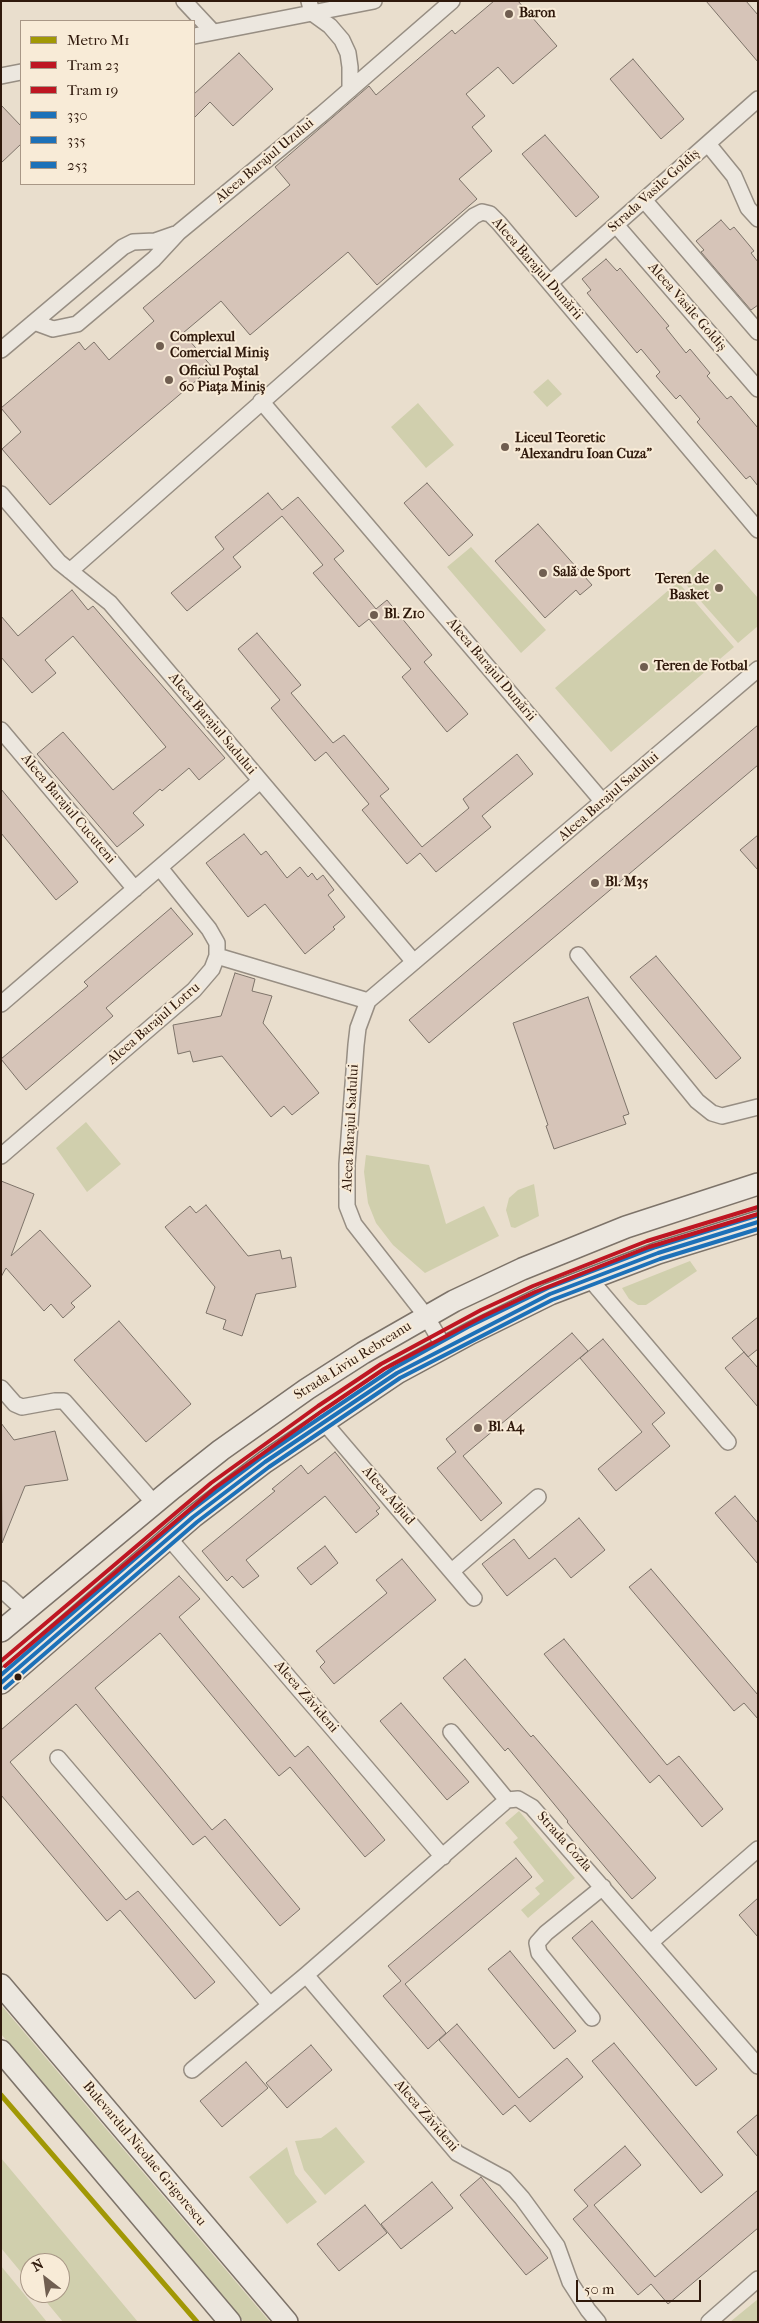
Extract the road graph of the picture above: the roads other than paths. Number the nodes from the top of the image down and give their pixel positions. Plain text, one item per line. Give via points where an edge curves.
1 (184, 1) edge
2 (374, 1) edge
3 (452, 1) edge
4 (310, 7) edge
5 (213, 32) junction
6 (195, 36) edge
7 (20, 72) edge
8 (1, 76) edge
9 (350, 90) junction
10 (758, 99) edge
11 (708, 144) junction
12 (644, 200) junction
13 (758, 219) edge
14 (616, 225) junction
15 (179, 232) junction
16 (550, 283) junction
17 (34, 322) junction
18 (758, 332) edge
19 (1, 350) edge
20 (758, 390) edge
21 (261, 402) junction
22 (1, 494) edge
23 (758, 530) edge
24 (70, 571) junction
25 (758, 669) edge
26 (1, 730) edge
27 (260, 781) junction
28 (603, 802) junction
29 (160, 868) junction
30 (135, 889) junction
31 (578, 955) dead end
32 (217, 956) junction
33 (414, 962) junction
34 (368, 1000) junction
35 (1, 1004) edge
36 (758, 1107) edge
37 (1, 1156) edge
38 (758, 1184) edge
39 (758, 1222) edge
40 (589, 1278) junction
41 (426, 1316) junction
42 (444, 1347) junction
43 (1, 1388) edge
44 (323, 1421) junction
45 (728, 1442) dead end
46 (538, 1497) dead end
47 (154, 1504) junction
48 (168, 1537) junction
49 (452, 1570) junction
50 (1, 1588) edge
51 (474, 1598) dead end
52 (25, 1611) junction
53 (1, 1631) edge
54 (1, 1683) edge
55 (451, 1732) dead end
56 (58, 1758) dead end
57 (507, 1800) junction
58 (758, 1849) edge
59 (443, 1857) junction
60 (603, 1887) junction
61 (651, 1942) junction
62 (306, 1975) junction
63 (1, 1986) edge
64 (270, 2005) junction
65 (592, 2018) dead end
66 (3, 2058) edge
67 (758, 2066) edge
68 (192, 2070) dead end
69 (758, 2279) edge
70 (230, 2322) edge
71 (287, 2322) edge
72 (598, 2322) edge
73 (709, 2322) edge

1 - 5 street
2 - 4 street
3 - 9 street, Aleea Barajul Uzului
4 - 5 street
4 - 9 street via 342,40 349,60
5 - 6 street
7 - 8 street
9 - 15 street, Aleea Barajul Uzului
10 - 11 street, Strada Vasile Goldiș
11 - 12 street, Strada Vasile Goldiș
11 - 13 street via 734,176 748,208
12 - 14 street, Strada Vasile Goldiș
12 - 18 street
14 - 16 street, Strada Vasile Goldiș
14 - 20 street, Aleea Vasile Goldiș
15 - 17 street, Aleea Barajul Uzului via 123,247
15 - 17 street, Aleea Barajul Uzului via 154,258 77,324 53,329
16 - 21 street, Aleea Barajul Dunării via 490,214 482,212
16 - 23 street, Aleea Barajul Dunării
17 - 19 street, Aleea Barajul Uzului
21 - 24 street, Aleea Barajul Dunării
21 - 28 street, Aleea Barajul Dunării
22 - 24 street, Aleea Barajul Sadului
24 - 27 street, Aleea Barajul Sadului via 110,603
25 - 28 street, Aleea Barajul Sadului
26 - 30 street, Aleea Barajul Cucuteni
27 - 29 street
27 - 33 street, Aleea Barajul Sadului
28 - 33 street, Aleea Barajul Sadului
29 - 30 street
29 - 32 street via 209,929 217,943
30 - 35 street
31 - 36 street via 697,1101 712,1113 722,1116
32 - 34 street
32 - 37 street, Aleea Barajul Lotru via 208,974 194,990
33 - 34 street, Aleea Barajul Sadului
34 - 41 street, Aleea Barajul Sadului via 359,1022 356,1045 346,1206 354,1224
38 - 41 street, Strada Liviu Rebreanu via 569,1249
39 - 40 street
40 - 42 street via 507,1314
40 - 45 street
41 - 42 street, Aleea Barajul Sadului
41 - 47 street, Strada Liviu Rebreanu via 307,1389 221,1450
42 - 44 street
43 - 47 street via 22,1407 64,1401
44 - 48 street
44 - 49 street, Aleea Adjud
46 - 49 street
47 - 52 street, Strada Liviu Rebreanu
48 - 54 street
48 - 59 street, Aleea Zăvideni
49 - 51 street, Aleea Adjud
50 - 52 street
52 - 53 street, Strada Liviu Rebreanu
55 - 57 street
56 - 64 street
57 - 59 street
57 - 60 street, Strada Cozla via 518,1799 532,1807
58 - 61 street
59 - 62 street
60 - 61 street, Strada Cozla
60 - 65 street via 537,1943 539,1953
61 - 67 street, Strada Cozla
62 - 64 street
62 - 72 street, Aleea Zăvideni via 456,2153 505,2179 522,2198 557,2246 570,2282
63 - 71 street, Bulevardul Nicolae Grigorescu
64 - 68 street
66 - 70 street
69 - 73 street

